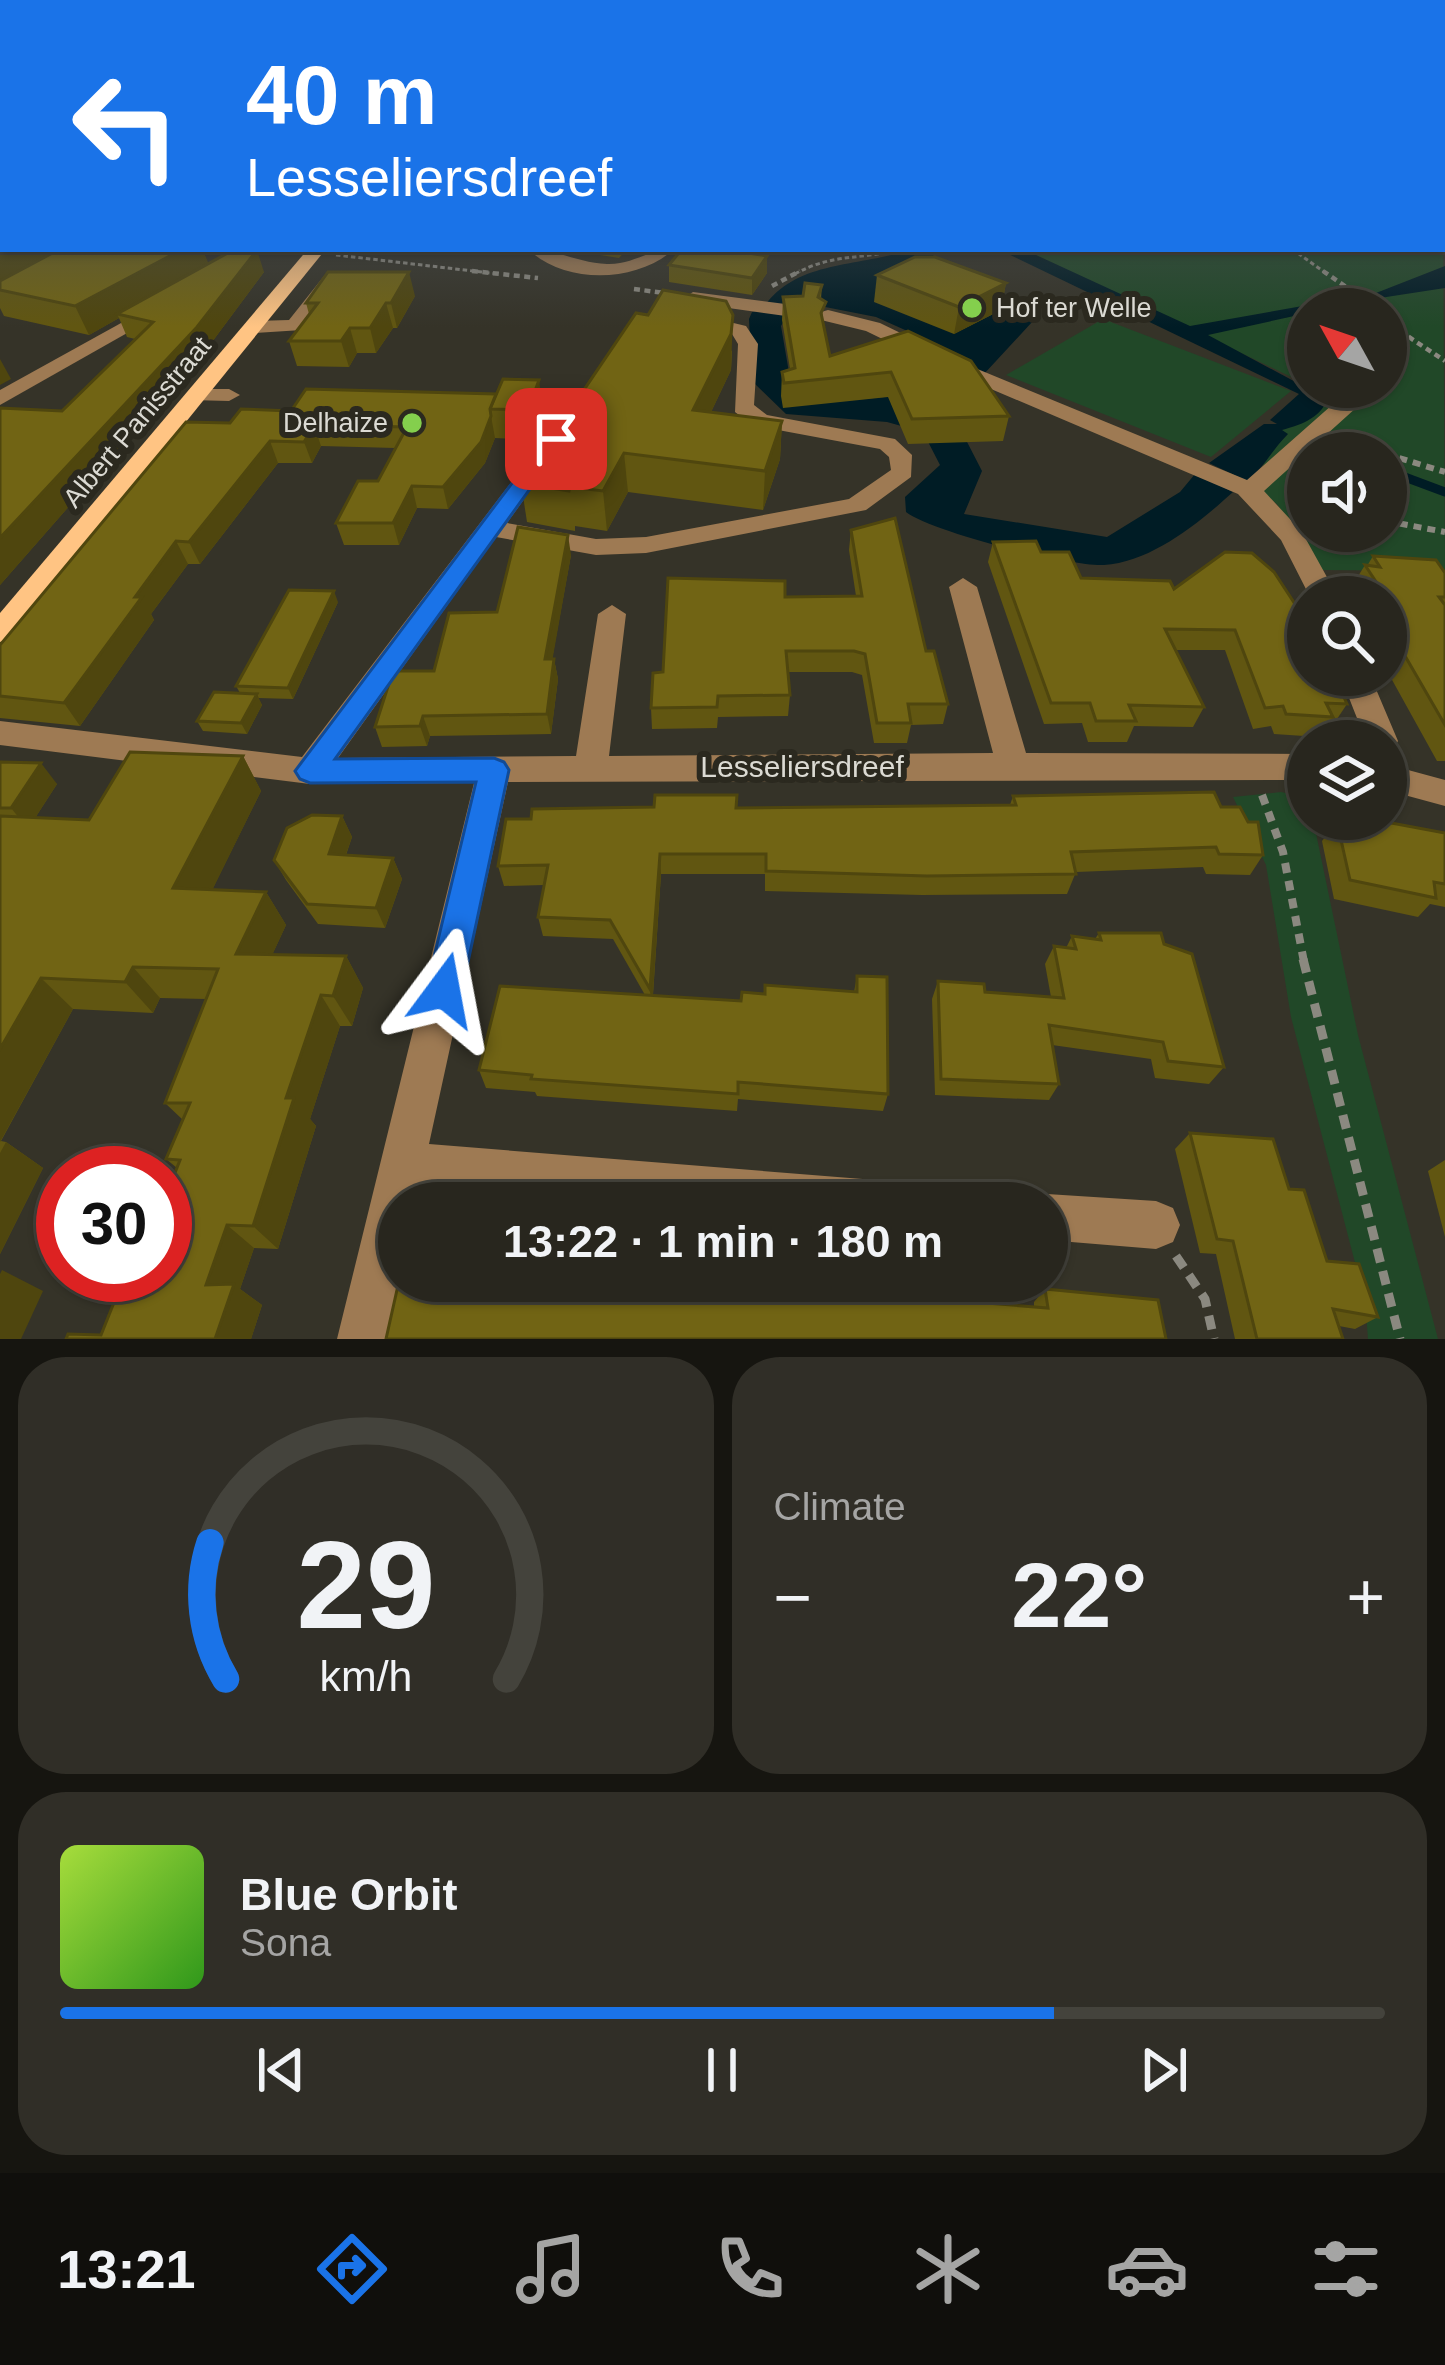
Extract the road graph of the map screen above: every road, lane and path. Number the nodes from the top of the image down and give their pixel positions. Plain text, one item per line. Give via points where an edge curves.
1 (315, 252) edge
2 (324, 252) edge
3 (543, 252) edge
4 (660, 252) edge
5 (892, 252) edge
6 (1296, 252) edge
7 (359, 276) edge
8 (548, 279) dead end
9 (618, 288) dead end
10 (1348, 288) edge
11 (175, 301) edge
12 (666, 304) junction
13 (747, 306) junction
14 (792, 311) edge
15 (828, 316) edge
16 (251, 332) junction
17 (316, 332) edge
18 (1407, 336) edge
19 (1445, 361) edge
20 (199, 395) junction
21 (229, 395) dead end
22 (0, 399) edge
23 (544, 406) edge
24 (1342, 408) edge
25 (578, 410) joint
26 (1316, 432) edge
27 (1287, 458) edge
28 (1407, 460) edge
29 (1445, 472) edge
30 (1250, 491) junction
31 (1407, 525) edge
32 (491, 526) junction
33 (1445, 532) edge
34 (1313, 576) edge
35 (963, 587) dead end
36 (613, 614) dead end
37 (0, 632) edge
38 (0, 734) edge
39 (1247, 764) junction
40 (1013, 766) junction
41 (1287, 766) edge
42 (591, 769) junction
43 (494, 770) junction
44 (310, 771) junction
45 (1407, 776) edge
46 (1445, 793) edge
47 (405, 1166) junction
48 (608, 1182) edge
49 (1068, 1219) edge
50 (1156, 1226) joint
51 (362, 1339) edge
52 (1214, 1339) edge
53 (1400, 1339) edge

1 - 16 main road, Albert Panisstraat
2 - 8 path
3 - 4 street via 611,268
5 - 13 path via 821,259
6 - 10 path
7 - 16 street via 328,280 296,326
9 - 12 path
11 - 22 street
12 - 13 street
12 - 32 street via 739,330 748,344 743,407 760,420 887,444 900,455 902,472 857,505 646,545 596,547
13 - 14 street
15 - 30 street via 873,327
16 - 17 street
16 - 20 main road, Albert Panisstraat
18 - 19 path
20 - 21 street
20 - 37 main road, Albert Panisstraat
23 - 25 path
24 - 26 street
25 - 32 street
27 - 30 street
28 - 29 path
30 - 34 street via 1269,505
31 - 33 path
32 - 44 street
35 - 40 street
36 - 42 street
38 - 44 street, Lesseliersdreef
39 - 40 street, Lesseliersdreef
39 - 41 street, Lesseliersdreef
39 - 53 path via 1283,840 1316,1023
40 - 42 street, Lesseliersdreef
42 - 43 street, Lesseliersdreef
43 - 44 street, Lesseliersdreef
43 - 47 street
45 - 46 street
47 - 48 street
47 - 51 street
49 - 50 street
50 - 52 path via 1205,1299

